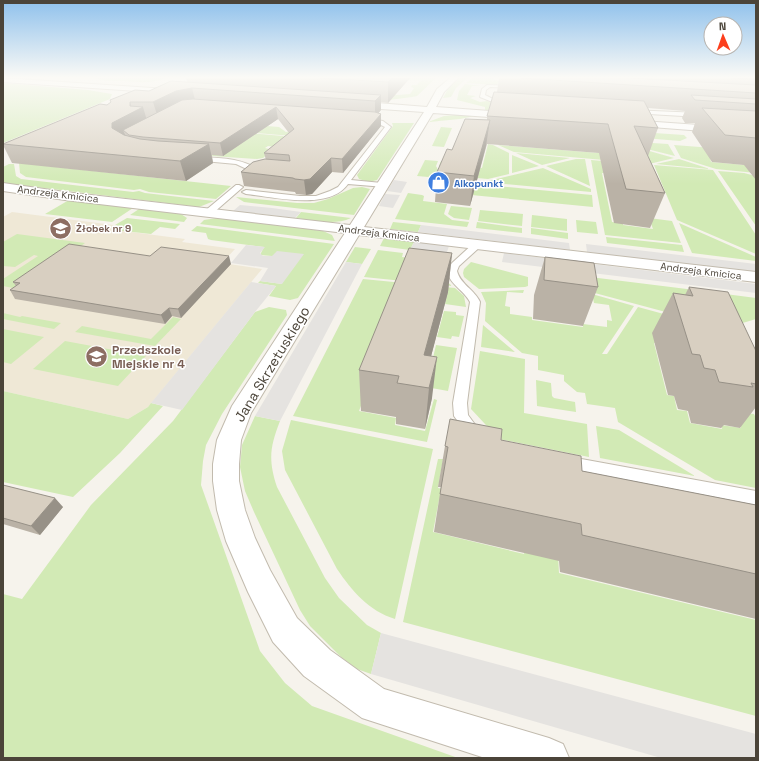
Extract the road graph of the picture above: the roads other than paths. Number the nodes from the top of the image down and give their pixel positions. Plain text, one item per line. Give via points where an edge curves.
1 (428, 114) edge
2 (485, 114) edge
3 (657, 114) edge
4 (687, 114) edge
5 (524, 116) edge
6 (709, 116) edge
7 (359, 119) edge
8 (618, 122) edge
9 (665, 126) junction
10 (756, 132) edge
11 (191, 158) edge
12 (266, 170) edge
13 (346, 182) junction
14 (382, 185) junction
15 (3, 187) edge
16 (239, 187) dead end
17 (246, 192) dead end
18 (209, 212) junction
19 (355, 230) junction
20 (478, 244) junction
21 (756, 277) edge
22 (486, 442) edge
23 (550, 458) edge
24 (756, 498) edge
25 (549, 758) edge

1 - 14 street, Jana Skrzetuskiego
2 - 5 street
3 - 9 lane
4 - 6 lane
7 - 13 lane via 380,121 388,127
8 - 9 street
9 - 10 street
11 - 12 lane via 242,164 253,168 254,173
13 - 14 lane
13 - 17 lane via 333,193 309,198
14 - 19 street, Jana Skrzetuskiego
15 - 18 street, Andrzeja Kmicica
16 - 18 lane
18 - 19 street, Andrzeja Kmicica
19 - 20 street, Andrzeja Kmicica
19 - 25 street, Jana Skrzetuskiego via 240,412 233,428 229,440 226,481 240,541 286,630 317,663 375,705
20 - 21 street, Andrzeja Kmicica
20 - 22 lane via 452,270 454,277 471,292 476,302 460,397 461,416 479,439
23 - 24 lane

